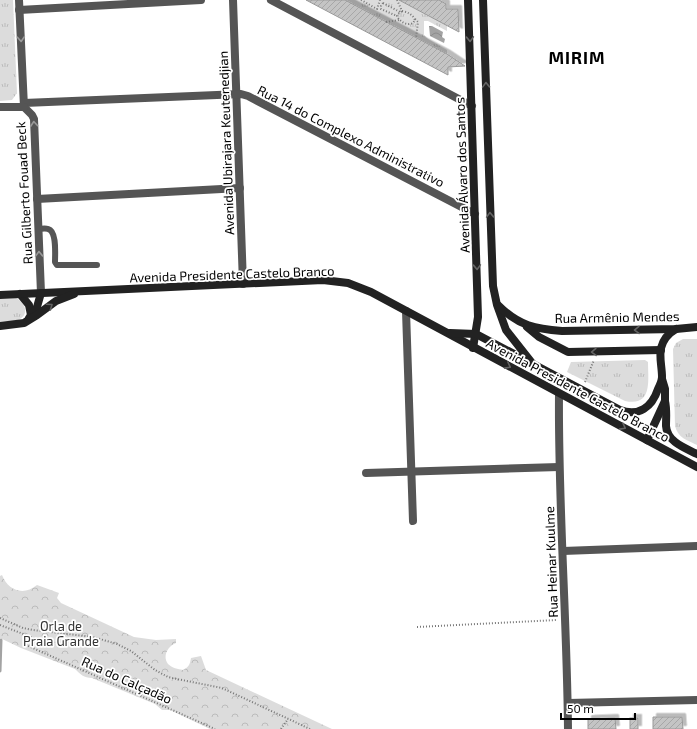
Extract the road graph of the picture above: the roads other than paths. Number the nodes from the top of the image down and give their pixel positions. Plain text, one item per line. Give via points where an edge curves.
1 (19, 0) edge
2 (201, 0) edge
3 (233, 0) edge
4 (271, 0) edge
5 (468, 0) edge
6 (484, 0) edge
7 (19, 10) junction
8 (236, 94) junction
9 (24, 105) junction
10 (472, 106) junction
11 (0, 107) edge
12 (240, 188) junction
13 (37, 199) junction
14 (475, 214) junction
15 (38, 229) junction
16 (97, 265) dead end
17 (243, 284) junction
18 (78, 292) junction
19 (41, 293) junction
20 (20, 294) junction
21 (0, 295) edge
22 (497, 305) junction
23 (406, 311) junction
24 (31, 315) junction
25 (24, 323) junction
26 (525, 325) junction
27 (0, 326) edge
28 (697, 327) edge
29 (676, 329) junction
30 (447, 333) junction
31 (476, 334) junction
32 (473, 348) junction
33 (661, 350) junction
34 (532, 364) junction
35 (662, 378) junction
36 (559, 394) junction
37 (665, 401) junction
38 (647, 440) junction
39 (697, 454) edge
40 (697, 460) edge
41 (686, 461) junction
42 (559, 467) junction
43 (697, 467) edge
44 (412, 471) junction
45 (366, 473) dead end
46 (413, 520) dead end
47 (697, 546) edge
48 (563, 551) junction
49 (697, 700) edge
50 (568, 703) junction
51 (568, 729) edge

1 - 7 street, Rua Gilberto Fouad Beck
2 - 7 street
3 - 8 street, Avenida Ubirajara Keutenedjian
4 - 10 street
5 -> 10 street, Avenida Álvaro dos Santos
22 -> 6 street, Avenida Álvaro dos Santos via 492,278
7 -> 9 street, Rua Gilberto Fouad Beck
8 - 9 street, Rua 14 do Complexo Administrativo
8 - 12 street, Avenida Ubirajara Keutenedjian
8 - 14 street, Rua 14 do Complexo Administrativo via 248,96
9 - 11 street, Rua 14 do Complexo Administrativo
13 -> 9 street, Rua Gilberto Fouad Beck via 34,119
10 - 14 street, Avenida Álvaro dos Santos
12 - 13 street
12 - 17 street, Avenida Ubirajara Keutenedjian
13 - 15 street, Rua Gilberto Fouad Beck
14 -> 31 street, Avenida Álvaro dos Santos via 478,317
15 - 16 lane via 51,230 57,265
19 -> 15 street, Rua Gilberto Fouad Beck
17 - 18 street, Avenida Presidente Castelo Branco
17 - 23 street, Avenida Presidente Castelo Branco via 323,280 348,283
18 - 19 street, Avenida Presidente Castelo Branco
25 -> 18 street, Avenida Presidente Castelo Branco via 56,301
19 - 20 street, Avenida Presidente Castelo Branco
19 - 24 street via 37,307
20 - 21 street, Avenida Presidente Castelo Branco
20 - 24 street via 29,305
22 - 26 street, Rua Armênio Mendes
22 - 34 street, Avenida Álvaro dos Santos via 506,330
23 - 30 street, Avenida Presidente Castelo Branco
23 - 44 street
24 - 25 street
25 - 27 street, Avenida Presidente Castelo Branco
29 -> 26 street, Rua Armênio Mendes via 562,331
33 -> 26 street via 568,352 539,337
28 - 29 street, Rua Armênio Mendes
29 - 33 street via 667,336
30 - 31 street, Avenida Presidente Castelo Branco
30 - 32 street, Avenida Presidente Castelo Branco
31 - 32 street, Avenida Álvaro dos Santos
31 - 34 street, Avenida Presidente Castelo Branco
32 -> 36 street, Avenida Presidente Castelo Branco
33 - 35 street
34 - 35 street, Avenida Presidente Castelo Branco via 627,412 639,411 649,405 657,393
35 - 37 street
36 -> 38 street, Avenida Presidente Castelo Branco
36 - 42 street, Rua Heinar Kuulme
37 - 38 street
37 - 39 street via 668,434 674,442
38 - 41 street, Avenida Presidente Castelo Branco
40 - 41 street
41 - 43 street, Avenida Presidente Castelo Branco
42 - 44 street
42 - 48 street, Rua Heinar Kuulme
44 - 45 street
44 - 46 street
47 - 48 street
48 - 50 street, Rua Heinar Kuulme
49 - 50 street
50 - 51 street, Rua Heinar Kuulme

